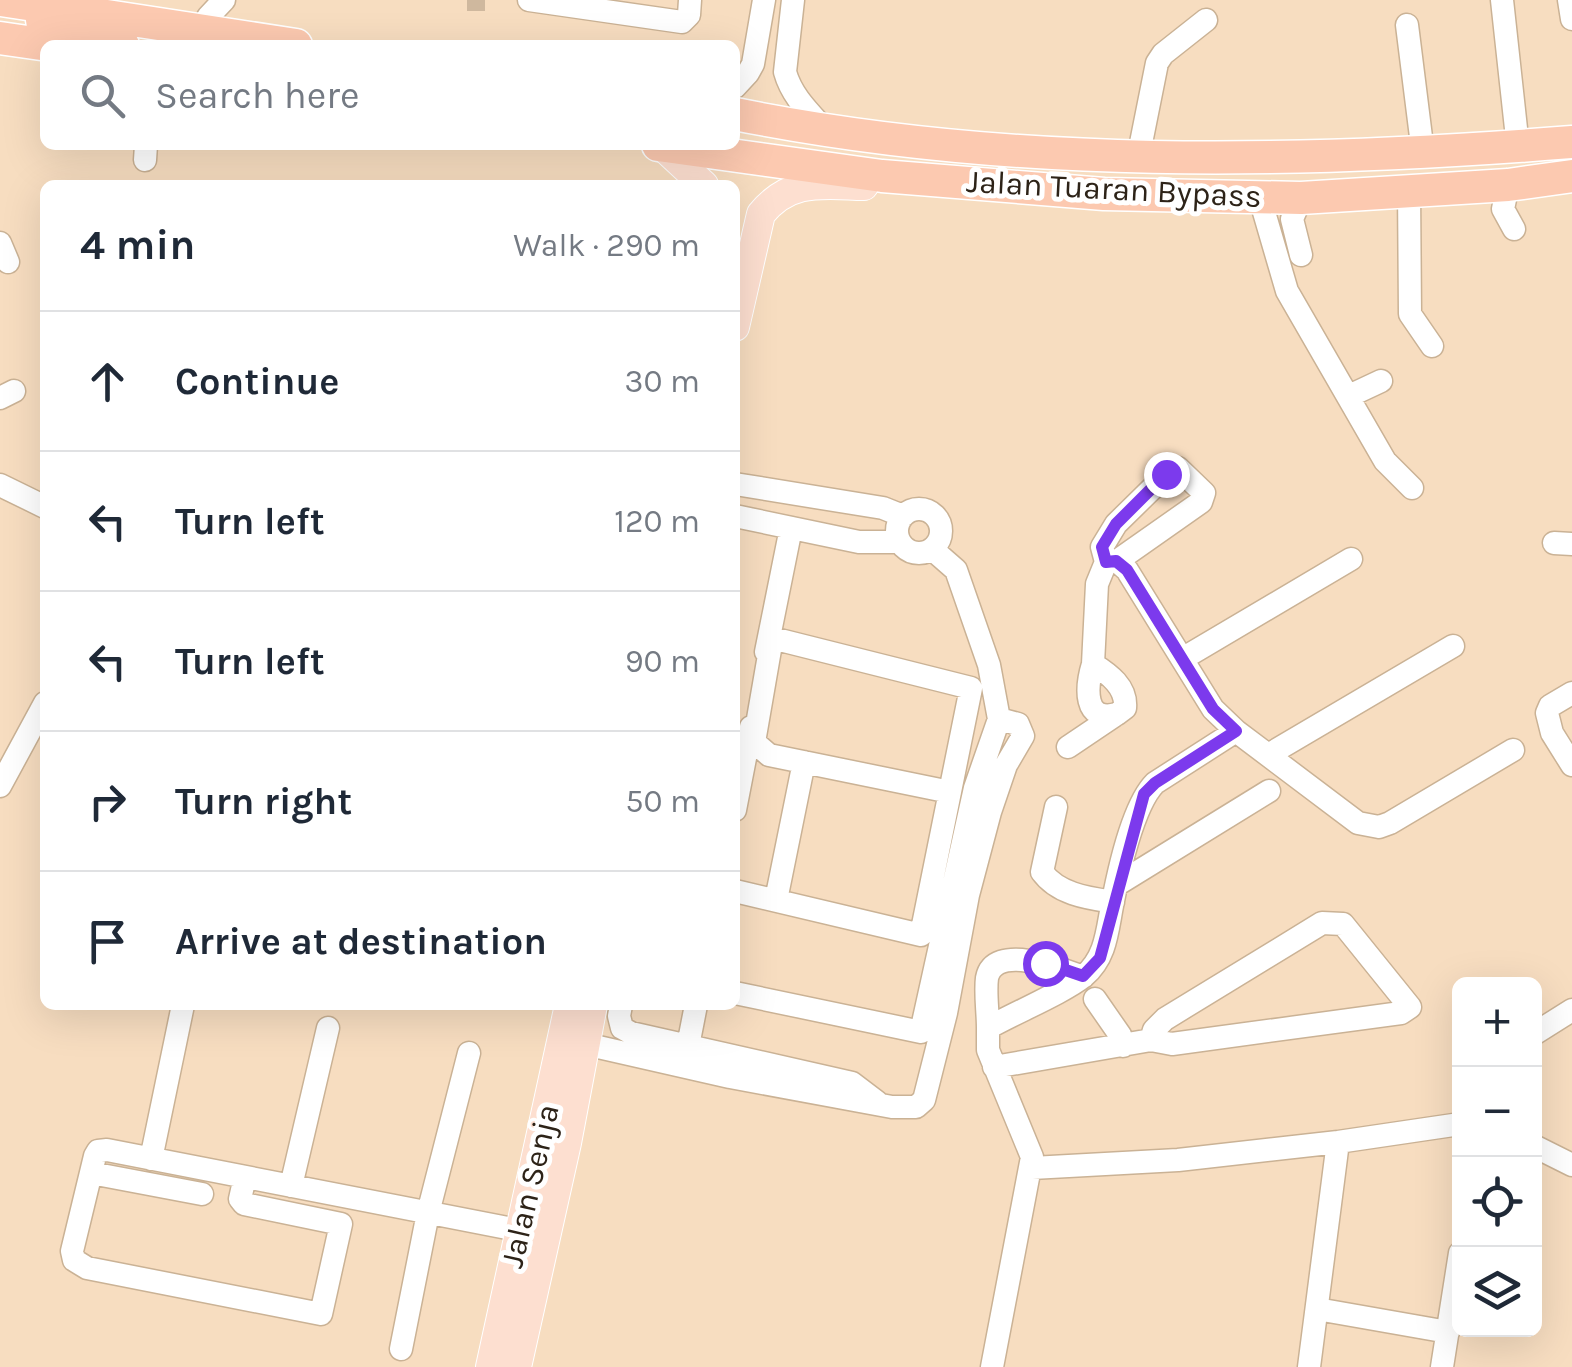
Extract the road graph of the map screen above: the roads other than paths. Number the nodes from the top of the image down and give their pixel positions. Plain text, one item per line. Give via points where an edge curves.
1 (2, 0) edge
2 (529, 0) edge
3 (690, 0) edge
4 (764, 0) edge
5 (793, 0) edge
6 (1502, 0) edge
7 (1569, 0) edge
8 (39, 3) edge
9 (150, 3) edge
10 (216, 8) edge
11 (1206, 20) dead end
12 (1572, 20) edge
13 (1407, 25) dead end
14 (0, 38) edge
15 (98, 40) edge
16 (265, 40) edge
17 (309, 40) edge
18 (40, 44) edge
19 (740, 82) edge
20 (740, 115) edge
21 (828, 133) junction
22 (1572, 142) edge
23 (1518, 147) junction
24 (666, 150) edge
25 (696, 150) edge
26 (1423, 153) junction
27 (1138, 158) junction
28 (1572, 176) edge
29 (698, 180) edge
30 (945, 182) junction
31 (1508, 184) junction
32 (1409, 188) junction
33 (1258, 195) junction
34 (1300, 198) junction
35 (1514, 229) dead end
36 (1301, 254) dead end
37 (740, 306) edge
38 (1432, 346) dead end
39 (1381, 381) dead end
40 (1349, 396) junction
41 (740, 485) edge
42 (0, 486) edge
43 (1412, 488) dead end
44 (40, 505) edge
45 (903, 516) junction
46 (740, 517) edge
47 (791, 528) junction
48 (900, 542) junction
49 (932, 549) junction
50 (1351, 558) dead end
51 (1452, 646) dead end
52 (1182, 659) junction
53 (1572, 693) edge
54 (40, 712) edge
55 (1236, 731) junction
56 (1068, 747) dead end
57 (1512, 750) dead end
58 (1268, 755) junction
59 (997, 760) junction
60 (804, 762) junction
61 (1572, 765) edge
62 (740, 785) edge
63 (0, 786) edge
64 (1269, 791) dead end
65 (950, 792) junction
66 (1056, 807) dead end
67 (740, 892) edge
68 (1115, 893) junction
69 (776, 900) junction
70 (1083, 976) junction
71 (740, 994) edge
72 (1095, 999) dead end
73 (182, 1010) edge
74 (569, 1010) edge
75 (591, 1010) edge
76 (620, 1010) edge
77 (695, 1010) edge
78 (1572, 1010) edge
79 (328, 1028) dead end
80 (988, 1028) junction
81 (1542, 1029) edge
82 (1151, 1040) junction
83 (584, 1044) junction
84 (688, 1046) junction
85 (1122, 1046) junction
86 (469, 1053) dead end
87 (994, 1067) junction
88 (879, 1104) junction
89 (1452, 1125) edge
90 (1338, 1142) junction
91 (1542, 1150) edge
92 (151, 1159) junction
93 (1572, 1165) edge
94 (1032, 1168) junction
95 (91, 1173) junction
96 (245, 1177) junction
97 (291, 1186) junction
98 (202, 1194) dead end
99 (428, 1213) junction
100 (518, 1230) junction
101 (1452, 1306) edge
102 (1316, 1309) junction
103 (1448, 1332) junction
104 (402, 1350) dead end
105 (490, 1367) edge
106 (518, 1367) edge
107 (992, 1367) edge
108 (1309, 1367) edge
109 (1442, 1367) edge

1 - 8 highway
2 - 3 street via 682,22 690,16
4 - 19 street via 752,64
5 - 21 street via 785,72
6 - 23 street
7 - 12 street
8 - 15 highway via 42,26
8 - 16 highway
9 - 10 highway
10 - 17 highway
11 - 27 street via 1157,64
13 - 26 street
14 - 18 highway
20 - 21 highway, Jalan Tuaran Bypass
21 - 27 highway, Jalan Tuaran Bypass
22 - 23 highway, Jalan Tuaran Bypass
23 - 26 highway, Jalan Tuaran Bypass
24 - 29 main road
25 - 30 highway, Jalan Tuaran Bypass
26 - 27 highway, Jalan Tuaran Bypass
28 - 31 highway, Jalan Tuaran Bypass
30 - 33 highway, Jalan Tuaran Bypass via 1104,194
30 - 37 main road via 902,188 807,184 771,202 761,214
31 - 32 highway, Jalan Tuaran Bypass
31 - 35 street via 1502,209
32 - 34 highway, Jalan Tuaran Bypass
32 - 38 street via 1410,314
33 - 34 highway, Jalan Tuaran Bypass
33 - 40 street via 1287,290
34 - 36 street via 1292,219
39 - 40 street
40 - 43 street via 1385,461
41 - 45 street
42 - 44 street
45 - 48 street
45 - 49 street via 924,510 936,517 941,530
46 - 47 street
47 - 48 street via 859,542
47 - 62 street
48 - 49 street via 911,552
49 - 59 street via 956,570 989,665 999,719 1022,730 1022,740
50 - 52 street
51 - 58 street
52 - 55 street via 1213,709
52 - 56 street via 1127,570 1111,562 1096,584 1088,682 1089,702 1099,715 1117,714
53 - 61 street via 1546,714
54 - 63 street
55 - 58 street
55 - 68 street via 1144,794
57 - 58 street via 1379,827 1358,824
59 - 71 street via 975,788 921,1032
59 - 88 street via 924,1100 916,1107
60 - 65 street
60 - 65 street via 768,755 754,742 772,638 971,688
60 - 69 street
64 - 68 street
65 - 69 street via 921,935
66 - 68 street via 1042,872 1084,897
67 - 69 street
68 - 70 street via 1107,940
70 - 80 street
70 - 80 street via 1045,963 999,962 987,976
72 - 85 street
73 - 92 street
74 - 100 main road, Jalan Senja
75 - 83 main road, Jalan Senja
76 - 84 street via 622,1028 631,1033
77 - 84 street
78 - 81 street
79 - 97 street
80 - 87 street
82 - 82 street via 1172,1044 1401,1014 1410,1007 1343,924 1322,923 1165,1018
82 - 85 street
83 - 88 street
83 - 106 main road, Jalan Senja
84 - 88 street via 852,1083
85 - 87 street
86 - 99 street
87 - 94 street via 1029,1143
89 - 90 street
90 - 94 street
90 - 102 street
91 - 93 street
92 - 95 street via 98,1151
92 - 96 street
94 - 107 street
95 - 96 street via 72,1251 87,1268 322,1314 341,1224 244,1204
95 - 98 street
96 - 97 street
97 - 99 street
99 - 100 street
99 - 104 street
100 - 105 main road, Jalan Senja
101 - 103 street
102 - 103 street
102 - 108 street
103 - 109 street

